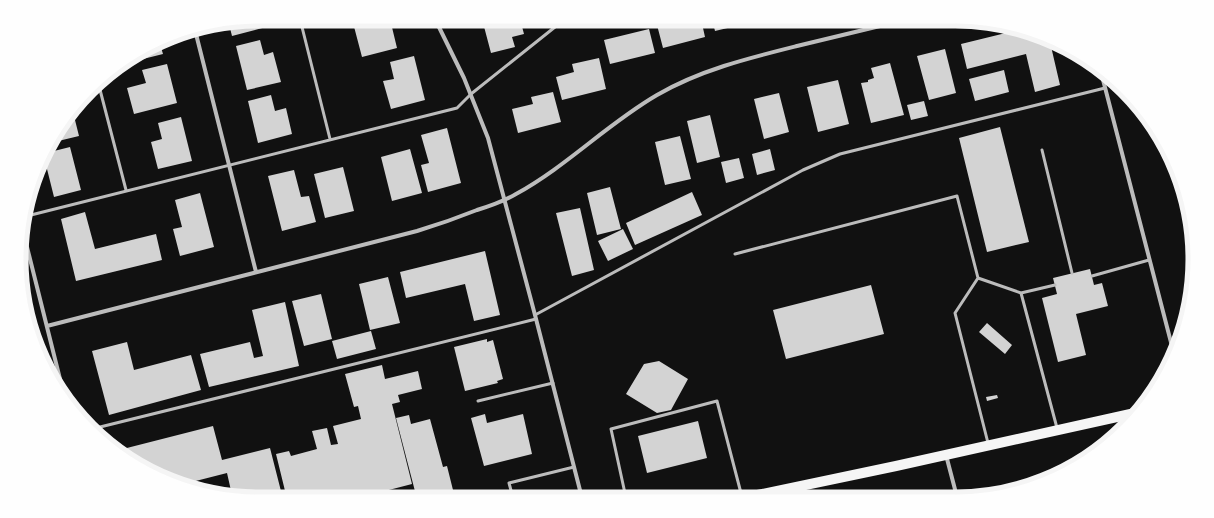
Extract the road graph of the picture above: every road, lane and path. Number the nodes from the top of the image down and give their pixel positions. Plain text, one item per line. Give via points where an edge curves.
1 (302, 26) edge
2 (438, 26) edge
3 (880, 26) edge
4 (555, 27) edge
5 (196, 35) edge
6 (1103, 79) edge
7 (1105, 88) junction
8 (100, 89) edge
9 (471, 94) junction
10 (330, 139) junction
11 (1042, 150) dead end
12 (230, 164) junction
13 (126, 190) junction
14 (505, 199) junction
15 (30, 215) edge
16 (26, 243) edge
17 (735, 254) dead end
18 (1150, 260) junction
19 (256, 272) junction
20 (1072, 273) dead end
21 (1092, 276) dead end
22 (978, 278) junction
23 (1055, 285) dead end
24 (1021, 293) junction
25 (536, 317) junction
26 (47, 326) junction
27 (1172, 344) edge
28 (61, 382) edge
29 (553, 383) junction
30 (478, 401) dead end
31 (1129, 414) edge
32 (98, 428) edge
33 (1058, 430) junction
34 (989, 445) junction
35 (946, 455) junction
36 (574, 467) junction
37 (511, 492) edge
38 (580, 492) edge
39 (625, 492) edge
40 (740, 492) edge
41 (770, 492) edge
42 (956, 492) edge

1 - 10 lane
2 - 9 street
3 - 14 street via 760,55 688,79 644,103 565,162
4 - 9 lane
5 - 12 street
6 - 7 street
7 - 18 street
7 - 25 lane via 840,154 803,170
8 - 13 lane
9 - 10 lane via 457,108
9 - 14 street via 488,138
10 - 12 lane
11 - 20 lane
12 - 13 lane
12 - 19 street
13 - 15 lane
14 - 19 street via 417,231
14 - 25 street
16 - 26 street
17 - 22 lane via 957,196
18 - 21 lane
18 - 27 street
19 - 26 street
22 - 24 lane
22 - 34 lane via 955,314
23 - 24 lane
24 - 33 lane
25 - 29 street
25 - 32 lane
26 - 28 street
29 - 30 lane
29 - 36 street
31 - 33 main road
33 - 34 main road
34 - 35 main road
35 - 41 main road
35 - 42 street
36 - 37 lane via 509,483
36 - 38 street
39 - 40 lane via 610,429 717,402

